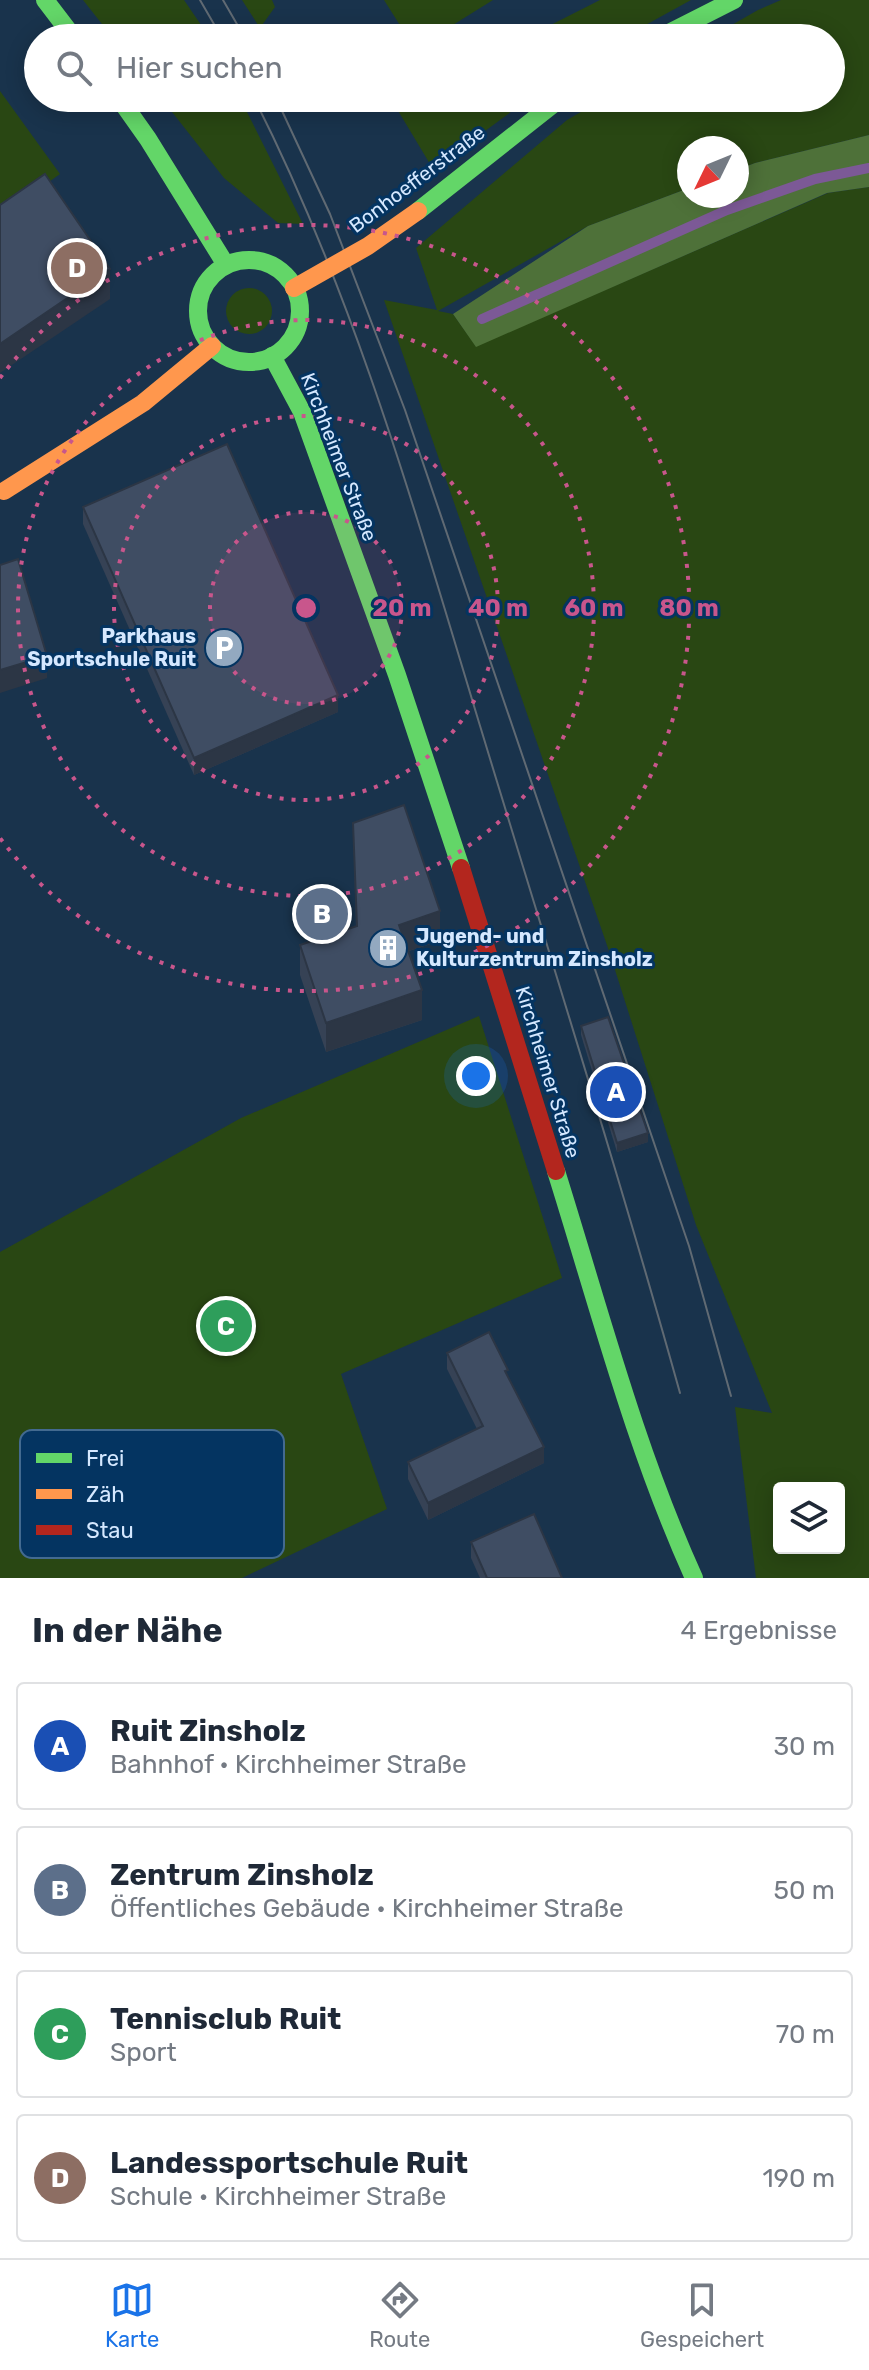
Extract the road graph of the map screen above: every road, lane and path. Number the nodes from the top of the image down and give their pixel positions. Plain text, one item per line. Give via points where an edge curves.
1 (45, 0) edge
2 (734, 0) edge
3 (63, 24) edge
4 (687, 24) edge
5 (129, 112) edge
6 (541, 112) edge
7 (226, 265) junction
8 (294, 288) junction
9 (212, 346) junction
10 (272, 356) junction
11 (4, 491) dead end
12 (694, 1578) edge

1 - 3 main road
2 - 4 main road
5 - 7 main road
6 - 8 main road, Bonhoefferstraße, bridge via 418,211
7 - 8 main road via 244,260 270,264
7 - 9 main road via 211,276 199,301 202,329
8 - 10 main road via 299,323 286,346
9 - 10 main road via 245,361
9 - 11 main road via 143,403
10 - 12 main road, Kirchheimer Straße via 302,412 397,675 641,1445

